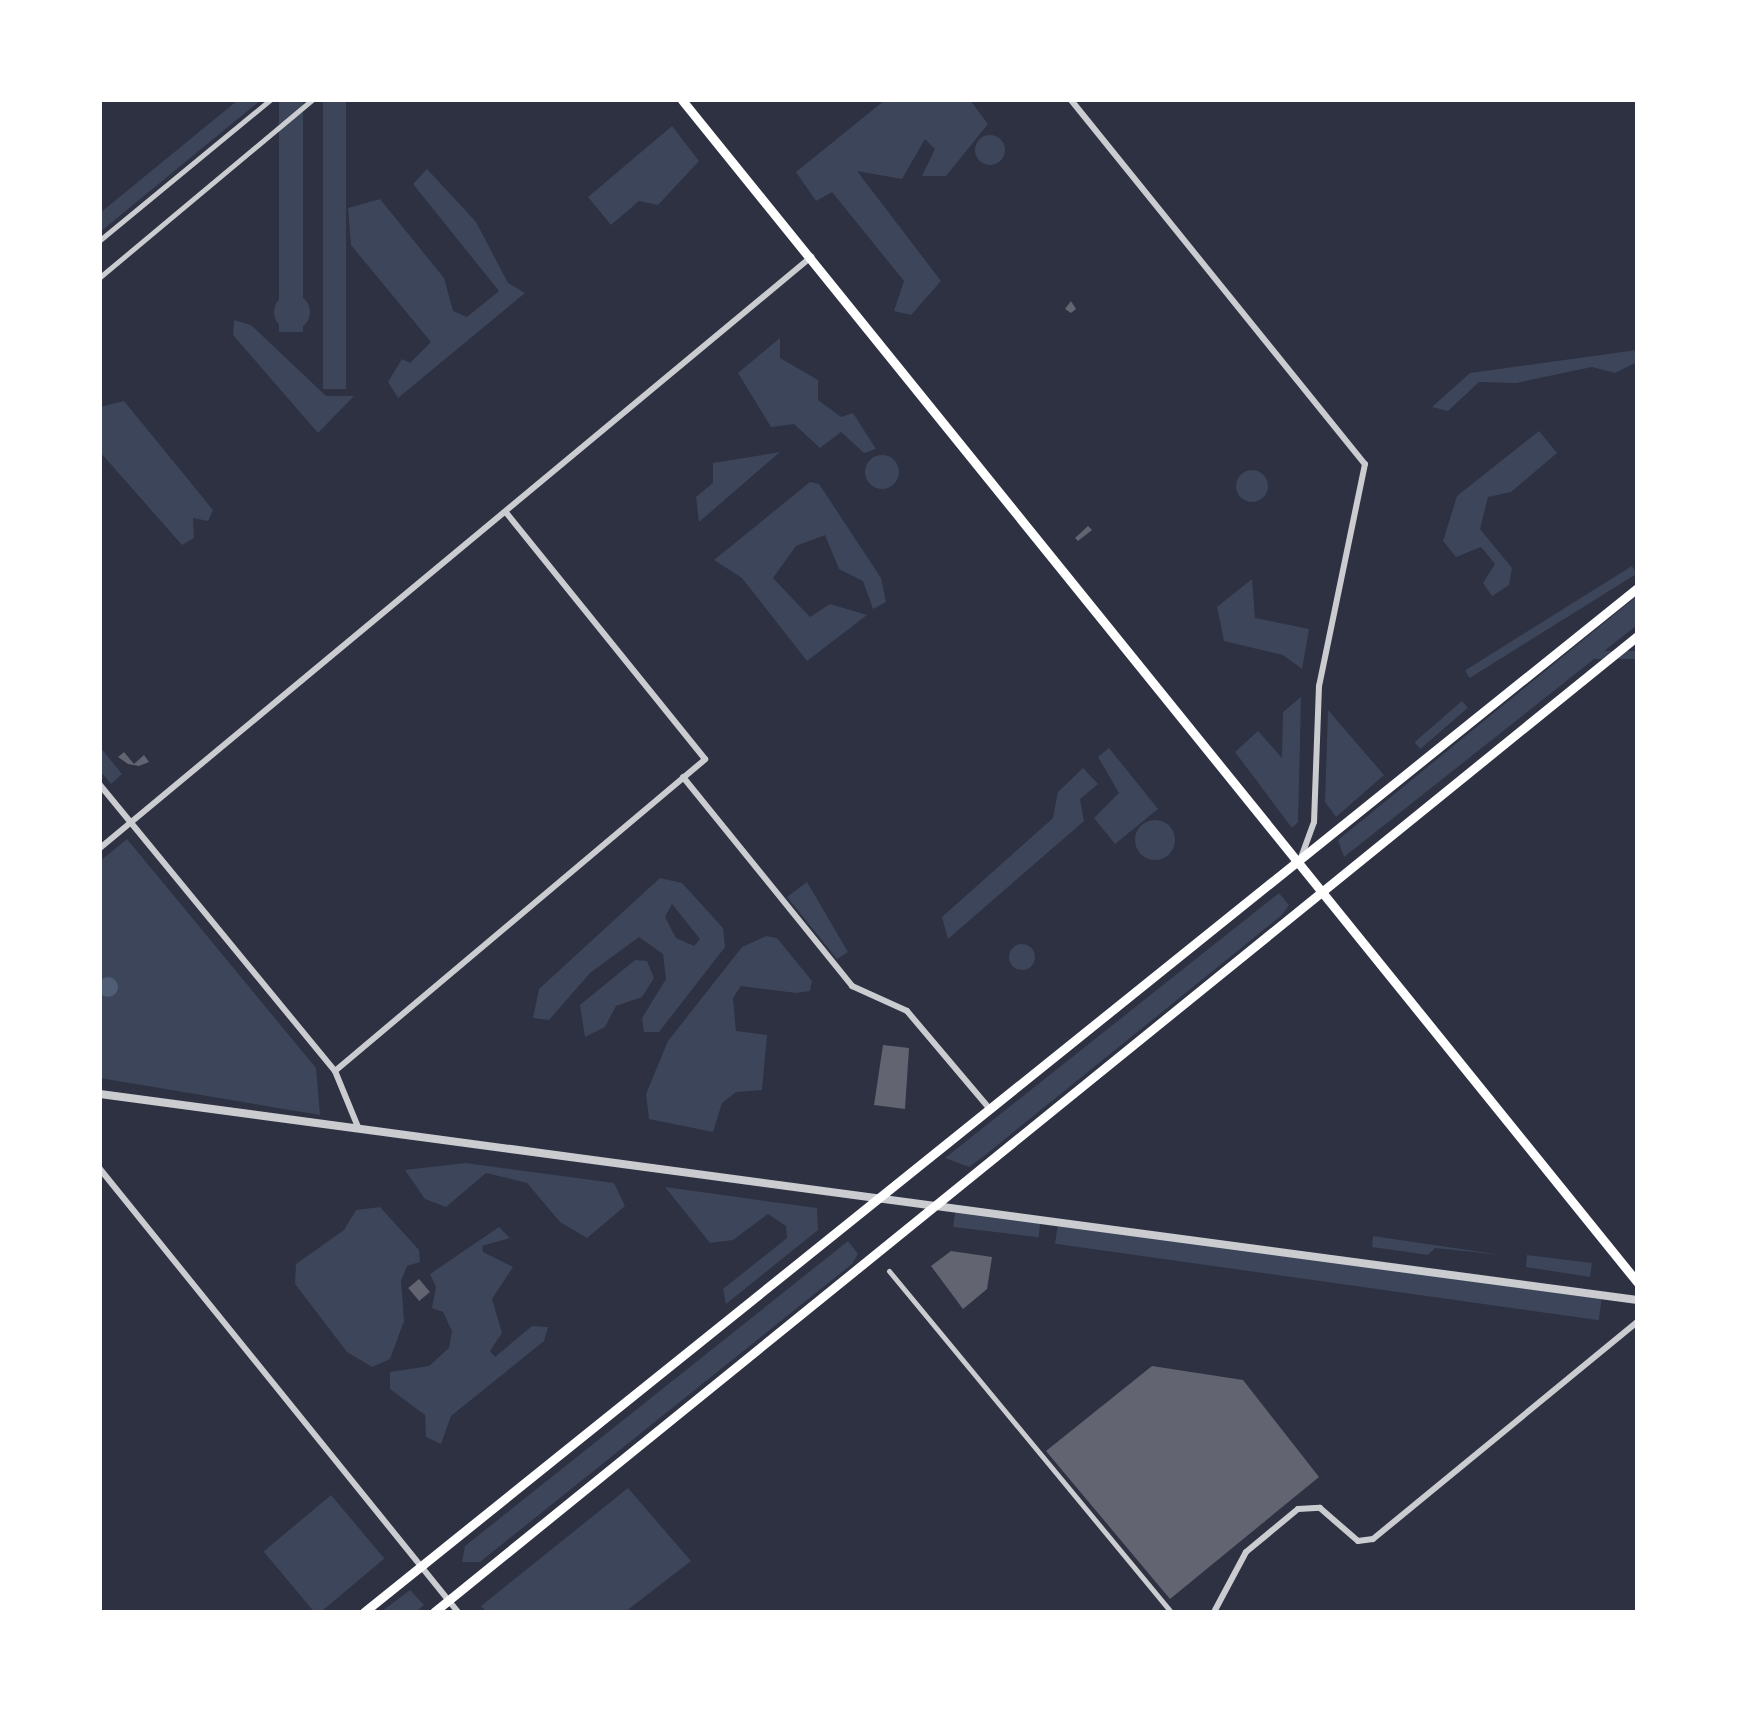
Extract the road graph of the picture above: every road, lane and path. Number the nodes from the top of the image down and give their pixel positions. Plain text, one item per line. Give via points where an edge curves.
1 (270, 100) edge
2 (312, 100) edge
3 (682, 100) edge
4 (1071, 100) edge
5 (100, 240) edge
6 (811, 257) junction
7 (100, 277) edge
8 (506, 512) junction
9 (1637, 588) edge
10 (1637, 636) edge
11 (683, 777) junction
12 (100, 785) edge
13 (131, 822) junction
14 (100, 848) edge
15 (1299, 862) junction
16 (1322, 891) junction
17 (335, 1071) junction
18 (100, 1094) edge
19 (989, 1108) junction
20 (358, 1127) junction
21 (100, 1169) edge
22 (883, 1195) junction
23 (939, 1202) junction
24 (889, 1271) dead end
25 (1637, 1282) edge
26 (1637, 1300) edge
27 (1637, 1322) edge
28 (421, 1565) junction
29 (448, 1600) junction
30 (364, 1612) edge
31 (434, 1612) edge
32 (458, 1612) edge
33 (1171, 1612) edge
34 (1214, 1612) edge

1 - 5 street
2 - 7 street
3 - 6 main road
4 - 15 street via 1365,464 1319,686 1314,822
6 - 8 street
6 - 15 main road
8 - 11 street via 705,759
8 - 13 street
9 - 15 main road
10 - 16 main road
11 - 17 street
11 - 19 street via 852,986 907,1011
12 - 13 street
13 - 14 street
13 - 17 street
15 - 16 main road
15 - 19 main road
16 - 23 main road
16 - 25 main road
17 - 20 street
18 - 20 street
19 - 22 main road
20 - 22 street
21 - 28 street
22 - 23 street
22 - 28 main road
23 - 26 street
23 - 29 main road
24 - 33 street
27 - 34 street via 1373,1539 1358,1541 1320,1508 1298,1509 1246,1552
28 - 29 street
28 - 30 main road
29 - 31 main road
29 - 32 street

